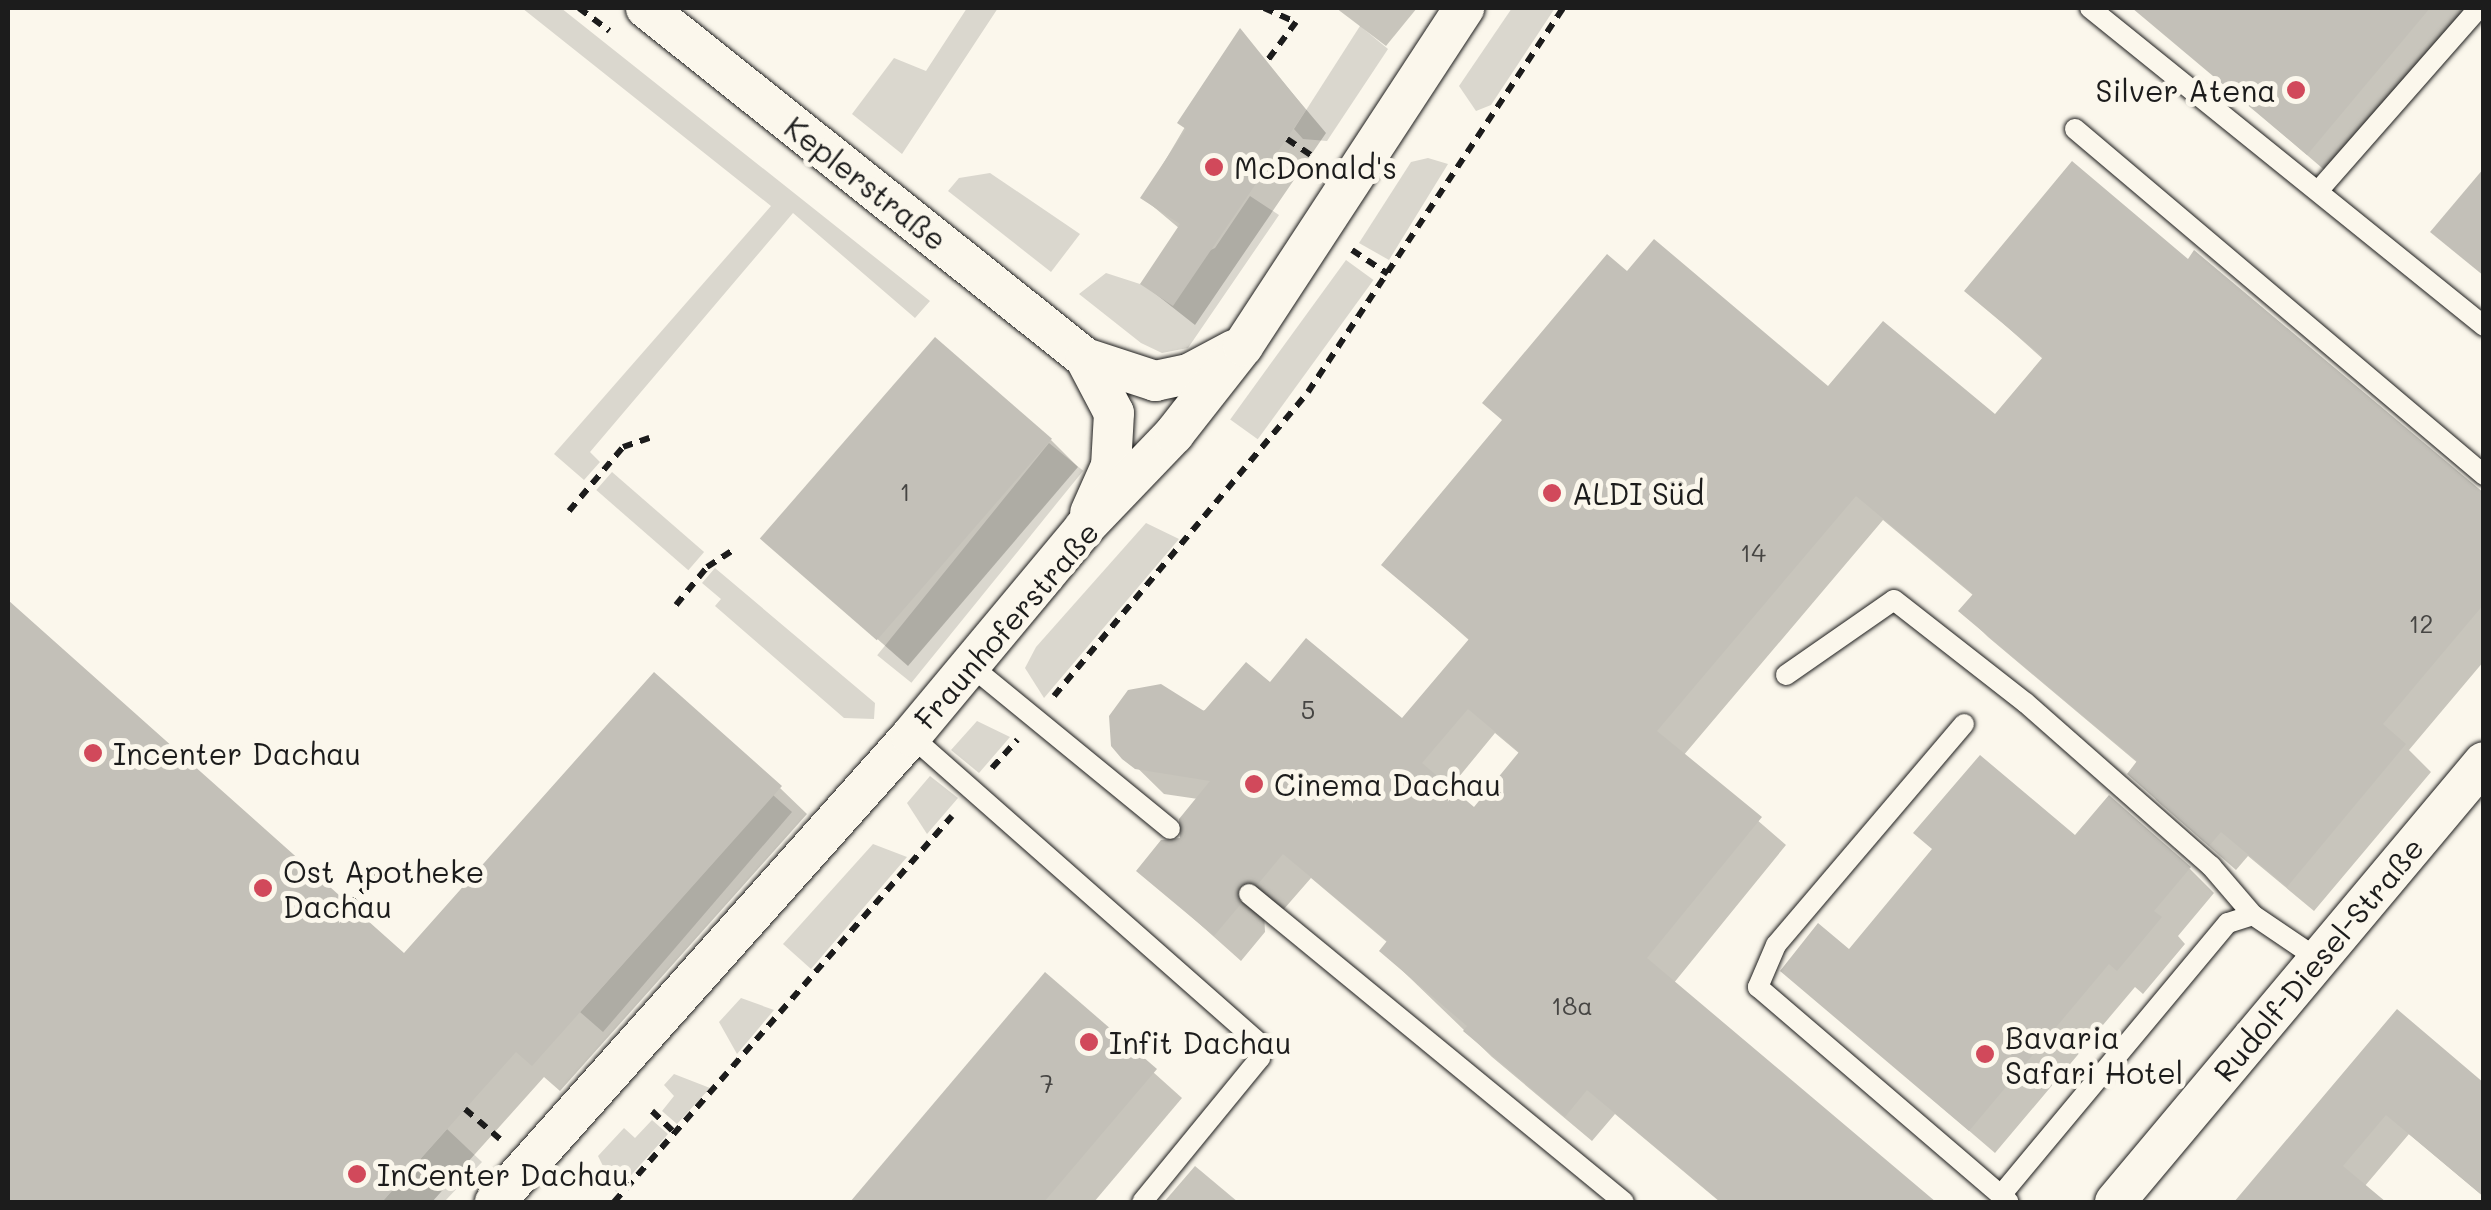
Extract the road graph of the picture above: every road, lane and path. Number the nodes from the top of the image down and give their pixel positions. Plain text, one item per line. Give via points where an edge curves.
1 (579, 8) edge
2 (646, 8) edge
3 (1264, 8) edge
4 (1464, 8) edge
5 (1563, 8) edge
6 (2090, 8) edge
7 (2479, 8) edge
8 (625, 44) dead end
9 (1267, 61) dead end
10 (2075, 130) dead end
11 (1287, 139) dead end
12 (1332, 146) dead end
13 (1322, 162) junction
14 (1312, 178) dead end
15 (2319, 190) junction
16 (2484, 326) edge
17 (1243, 346) junction
18 (1085, 358) junction
19 (650, 438) dead end
20 (2484, 475) edge
21 (569, 510) dead end
22 (1084, 528) junction
23 (733, 550) dead end
24 (676, 605) dead end
25 (971, 666) junction
26 (1786, 675) dead end
27 (1036, 718) junction
28 (1964, 724) dead end
29 (911, 736) junction
30 (2484, 762) edge
31 (973, 791) junction
32 (1170, 829) dead end
33 (383, 867) dead end
34 (1249, 894) dead end
35 (349, 906) dead end
36 (2253, 915) junction
37 (2318, 959) junction
38 (465, 1109) dead end
39 (652, 1111) dead end
40 (676, 1134) junction
41 (509, 1146) dead end
42 (2005, 1199) edge
43 (496, 1202) edge
44 (614, 1202) edge
45 (1142, 1202) edge
46 (1624, 1202) edge
47 (2115, 1202) edge

1 - 8 path
2 - 18 street, Keplerstraße
3 - 9 path via 1296,22
4 - 17 street, Fraunhoferstraße
5 - 27 path via 1308,392
6 - 15 lane
7 - 15 lane
10 - 20 lane
11 - 13 path
12 - 13 path
13 - 14 path
15 - 16 lane
17 - 18 street, Keplerstraße via 1189,374 1155,381
17 - 22 street, Fraunhoferstraße via 1139,474
18 - 22 street, Keplerstraße via 1114,412 1111,466
19 - 21 path via 622,447
22 - 25 street, Fraunhoferstraße
23 - 24 path via 707,566
25 - 27 lane
25 - 29 street, Fraunhoferstraße
26 - 36 lane via 1894,600 2026,703 2212,866
27 - 31 path
27 - 32 lane
28 - 42 lane via 1776,945 1758,987
29 - 31 lane
29 - 43 street, Fraunhoferstraße
30 - 37 street, Rudolf-Diesel-Straße
31 - 40 path
31 - 45 lane via 1260,1044 1260,1058
33 - 35 path
34 - 46 lane
36 - 37 lane
36 - 42 lane via 2228,923
37 - 47 street, Rudolf-Diesel-Straße
38 - 41 path
39 - 40 path
40 - 44 path

